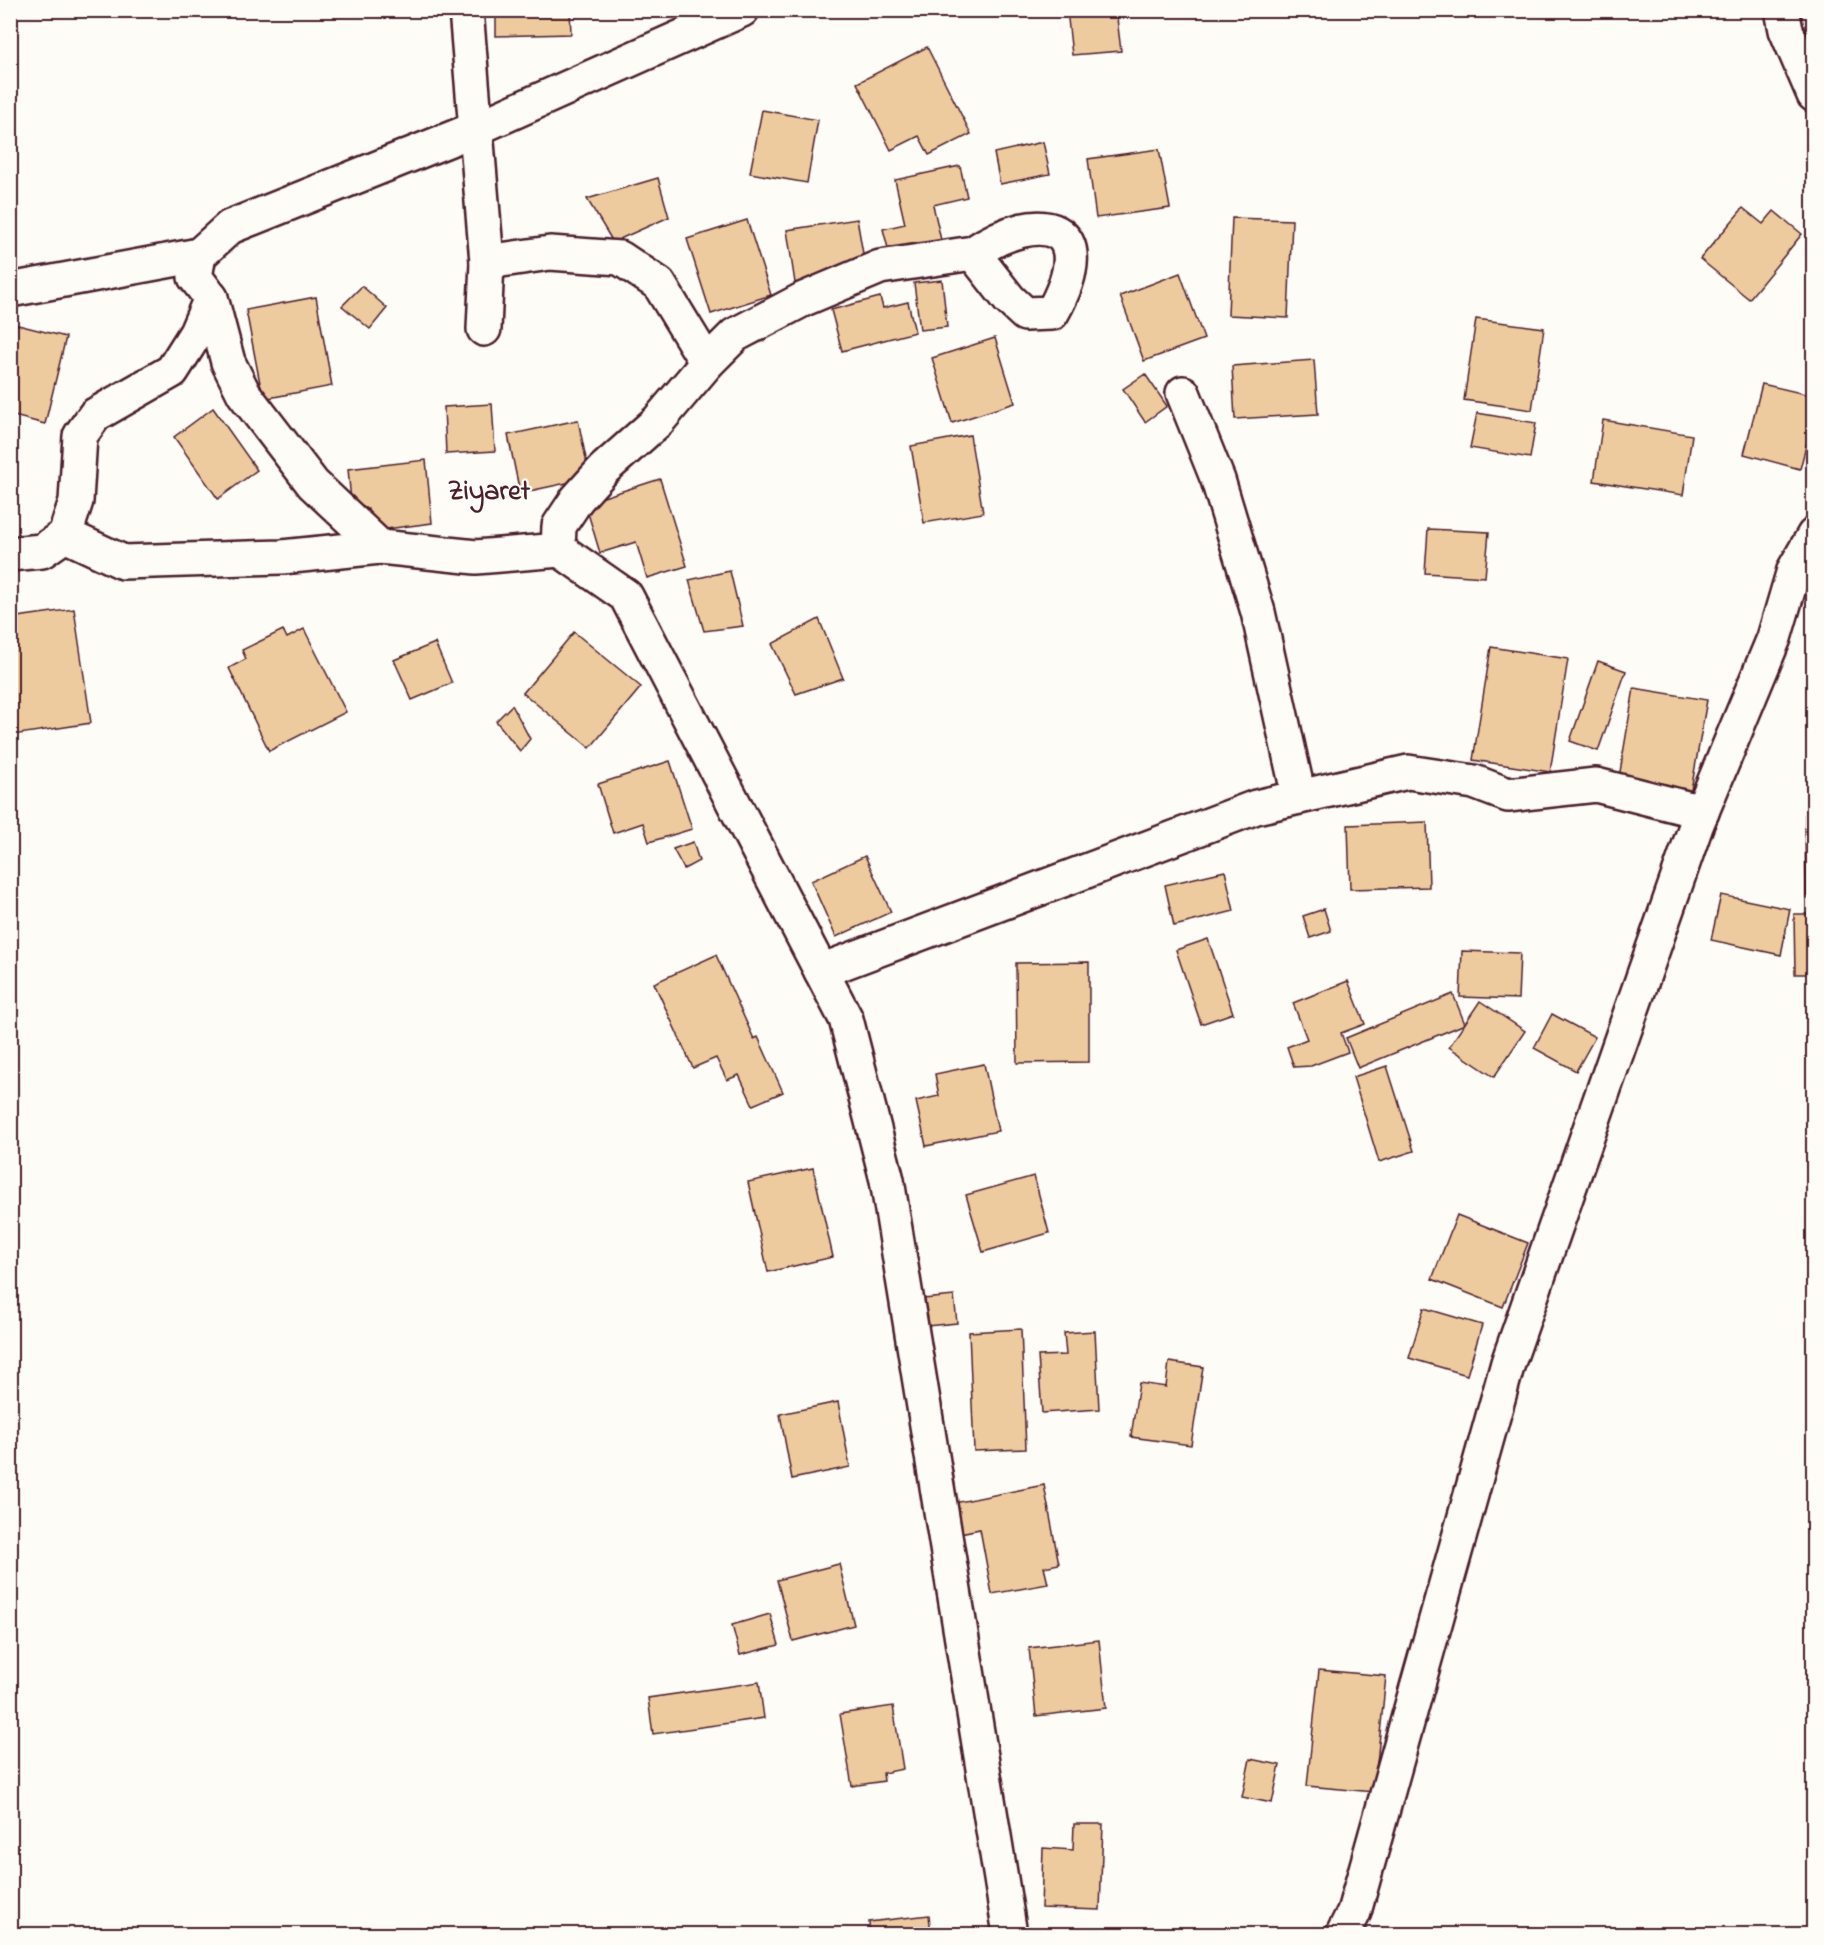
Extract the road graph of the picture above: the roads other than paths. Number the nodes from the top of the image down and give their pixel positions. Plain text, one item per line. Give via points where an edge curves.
1 (466, 10) edge
2 (742, 10) edge
3 (1782, 10) edge
4 (1814, 95) edge
5 (474, 129) junction
6 (973, 253) dead end
7 (200, 255) junction
8 (487, 262) junction
9 (10, 290) edge
10 (211, 298) junction
11 (484, 329) dead end
12 (707, 363) junction
13 (1183, 393) dead end
14 (1814, 534) edge
15 (65, 535) junction
16 (380, 547) junction
17 (558, 550) junction
18 (10, 554) edge
19 (1299, 797) junction
20 (1702, 812) junction
21 (821, 971) junction
22 (1010, 1935) edge
23 (1343, 1935) edge

1 - 5 street
2 - 5 street
3 - 4 street via 1786,30
5 - 7 street via 230,227
5 - 8 street
6 - 12 street via 880,267 804,299 735,335
7 - 9 street
7 - 10 street via 195,277
8 - 11 street
8 - 12 street via 550,253 620,258 659,284
10 - 15 street via 196,333 172,371 95,415 81,436 76,501
10 - 16 street via 228,362 244,394 313,484
12 - 17 street via 658,421 577,499 560,526
13 - 19 street via 1218,480 1258,612
14 - 20 street via 1794,570 1773,638
15 - 16 street via 123,562 282,557
15 - 18 street via 42,551
16 - 17 street via 476,557
17 - 21 street via 626,596
19 - 20 street via 1408,772 1474,782 1508,795 1596,785
19 - 21 street via 1256,807
20 - 23 street via 1508,1362 1357,1901
21 - 22 street via 846,1019 887,1180

